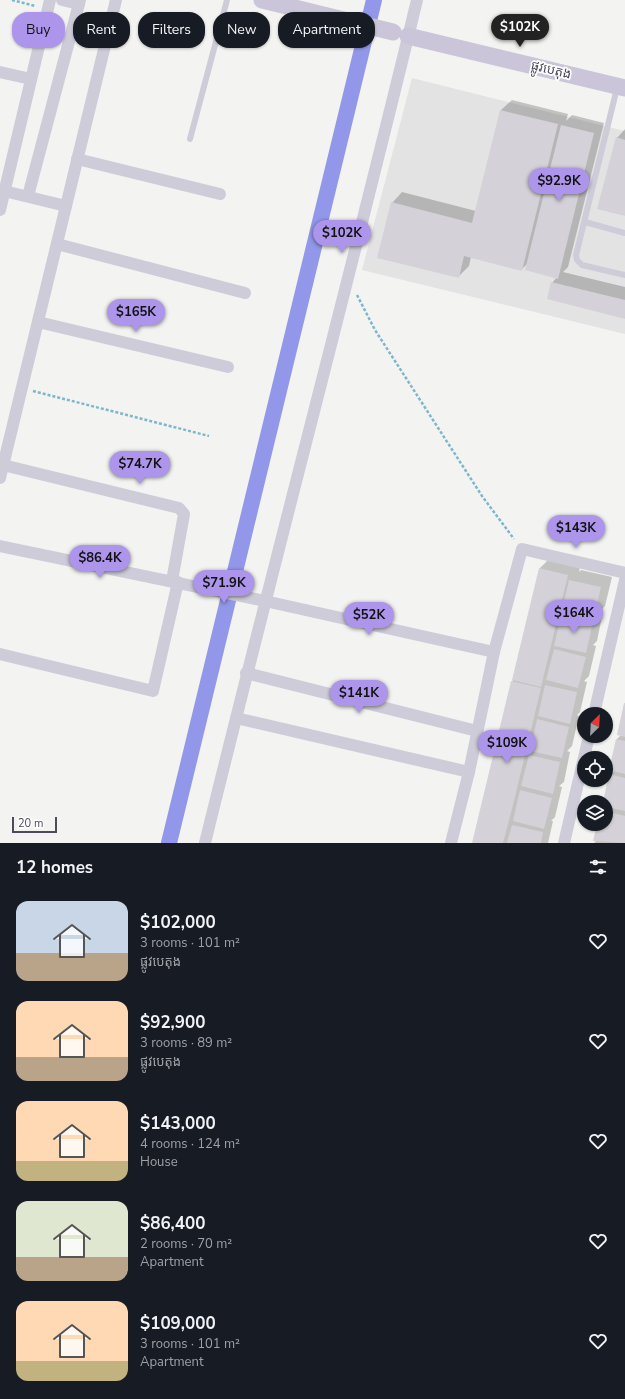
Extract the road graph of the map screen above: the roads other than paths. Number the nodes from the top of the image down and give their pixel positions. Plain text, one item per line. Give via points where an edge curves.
1 (62, 0) edge
2 (116, 0) edge
3 (227, 0) edge
4 (262, 0) edge
5 (416, 0) edge
6 (80, 2) edge
7 (49, 4) edge
8 (400, 34) junction
9 (0, 72) edge
10 (31, 79) junction
11 (621, 87) edge
12 (190, 139) dead end
13 (77, 159) junction
14 (4, 191) junction
15 (220, 194) dead end
16 (28, 196) junction
17 (66, 206) junction
18 (0, 210) edge
19 (585, 222) junction
20 (625, 232) edge
21 (57, 244) junction
22 (625, 275) edge
23 (245, 293) dead end
24 (38, 322) junction
25 (228, 367) dead end
26 (3, 465) junction
27 (0, 478) edge
28 (0, 546) edge
29 (625, 573) edge
30 (625, 580) edge
31 (175, 582) junction
32 (265, 601) junction
33 (494, 652) junction
34 (0, 654) edge
35 (246, 673) junction
36 (596, 707) edge
37 (236, 718) junction
38 (477, 731) junction
39 (587, 743) edge
40 (469, 772) junction
41 (205, 843) edge
42 (451, 843) edge
43 (564, 843) edge

1 - 6 street
2 - 13 street
3 - 12 lane
4 - 8 main road, ផ្លូវបេតុង
5 - 8 street
6 - 16 street
7 - 10 street
8 - 11 main road, ផ្លូវបេតុង
8 - 32 street via 349,278
9 - 10 street
10 - 14 street
11 - 19 lane
13 - 15 street
13 - 17 street
14 - 16 street
14 - 18 street
16 - 17 street
17 - 21 street
19 - 20 lane
19 - 22 lane via 576,255 577,260 582,264
21 - 23 street
21 - 24 street
24 - 25 street
24 - 26 street
26 - 27 street
26 - 31 street via 179,508 184,514
28 - 31 street
29 - 33 street via 522,549
30 - 36 street
31 - 32 street
31 - 34 street via 154,691
32 - 33 street
32 - 35 street
33 - 38 street
35 - 37 street
35 - 38 street
37 - 40 street
37 - 41 street
38 - 40 street
39 - 43 street
40 - 42 street

